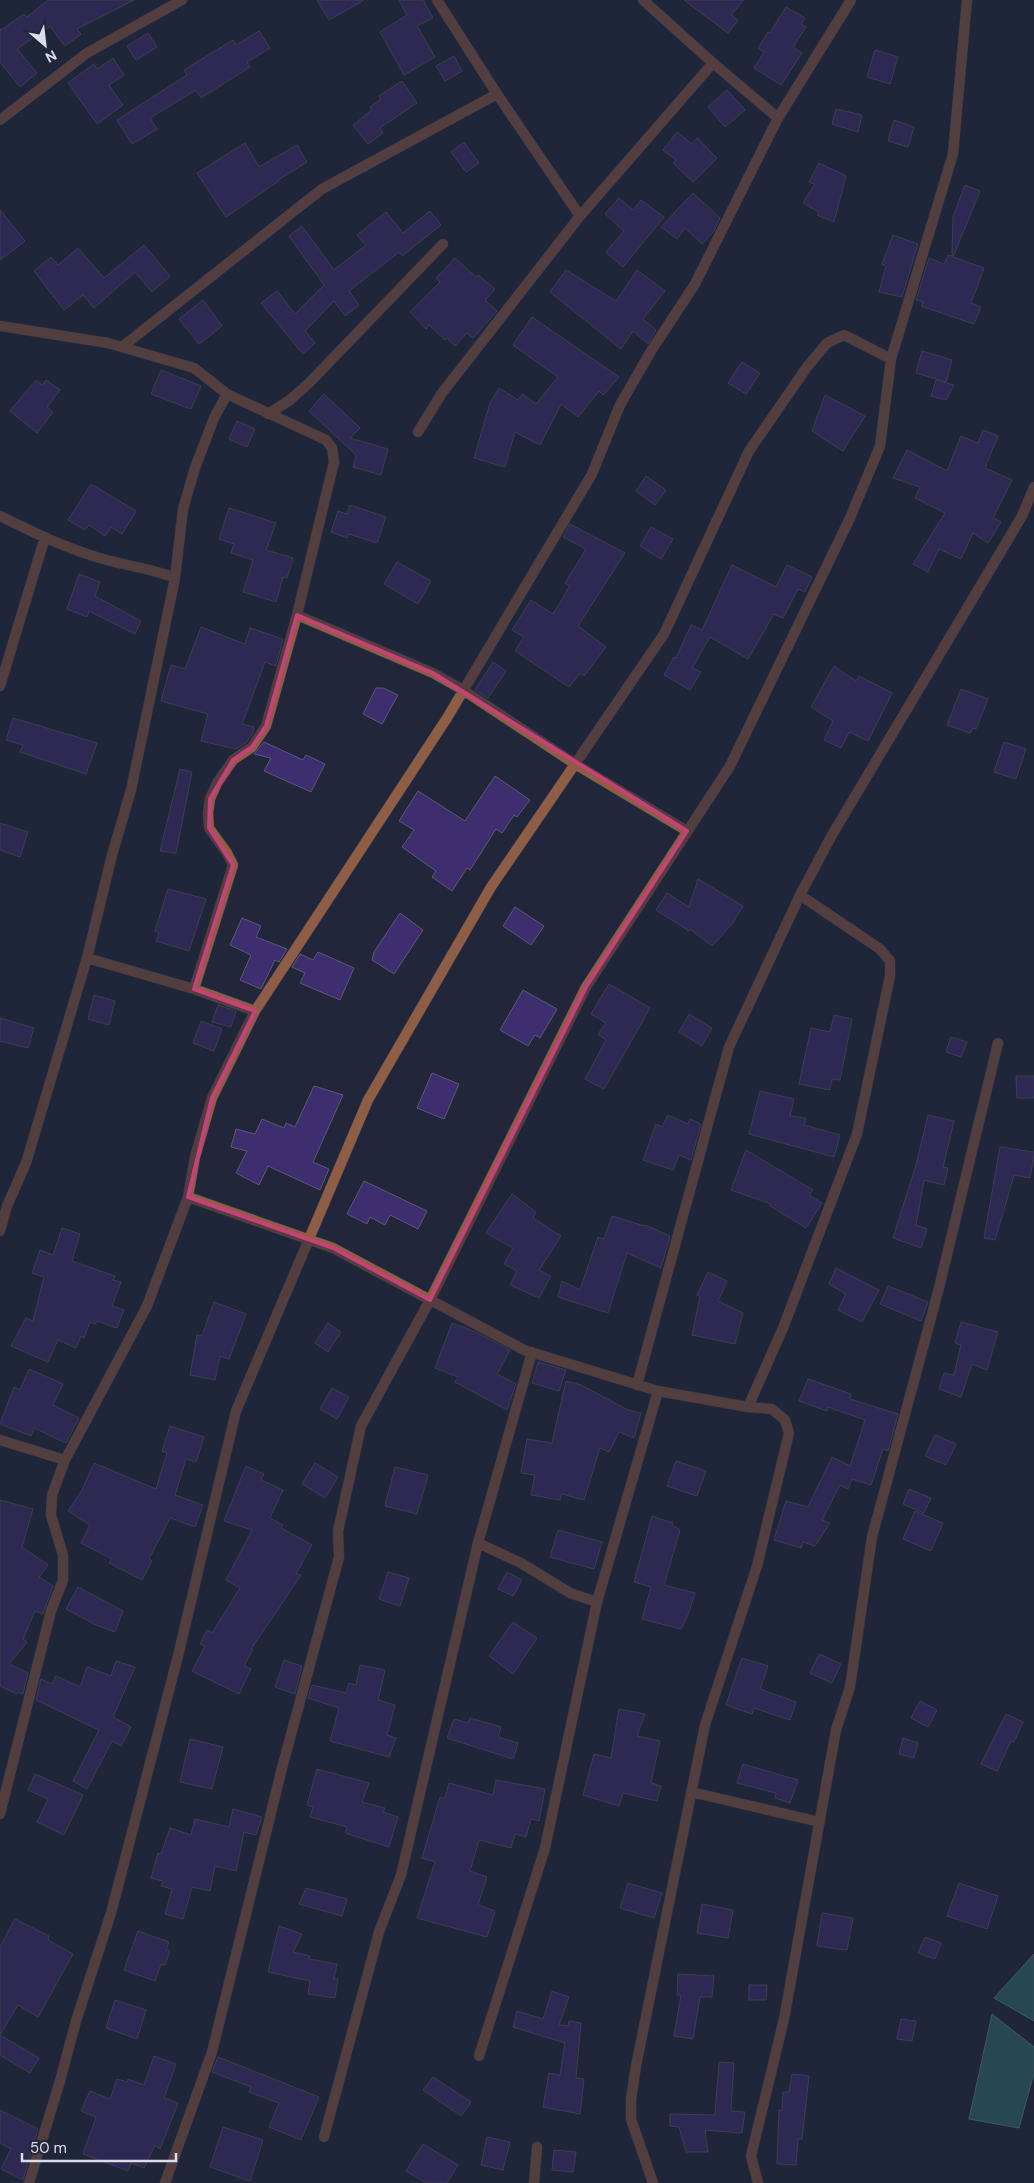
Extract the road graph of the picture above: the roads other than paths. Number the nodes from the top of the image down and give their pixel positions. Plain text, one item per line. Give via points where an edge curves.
1 (182, 0) edge
2 (437, 0) edge
3 (643, 0) edge
4 (851, 0) edge
5 (967, 0) edge
6 (713, 64) junction
7 (497, 94) junction
8 (778, 118) junction
9 (0, 120) edge
10 (580, 216) junction
11 (443, 244) dead end
12 (0, 326) edge
13 (122, 347) junction
14 (891, 359) junction
15 (227, 394) junction
16 (268, 414) junction
17 (418, 432) dead end
18 (1034, 487) edge
19 (0, 516) edge
20 (45, 537) junction
21 (175, 578) junction
22 (297, 615) junction
23 (0, 686) edge
24 (463, 690) junction
25 (575, 764) junction
26 (688, 831) junction
27 (800, 895) junction
28 (88, 958) junction
29 (194, 988) junction
30 (255, 1011) junction
31 (998, 1043) dead end
32 (188, 1197) junction
33 (0, 1231) edge
34 (310, 1238) junction
35 (430, 1300) junction
36 (532, 1352) junction
37 (637, 1385) junction
38 (658, 1391) junction
39 (748, 1407) junction
40 (0, 1440) edge
41 (65, 1460) junction
42 (478, 1543) junction
43 (597, 1602) junction
44 (691, 1792) junction
45 (0, 1814) edge
46 (820, 1822) junction
47 (479, 2056) dead end
48 (324, 2137) dead end
49 (536, 2147) dead end
50 (29, 2183) edge
51 (165, 2183) edge
52 (534, 2183) edge
53 (653, 2183) edge
54 (758, 2183) edge

1 - 9 street via 87,53
2 - 7 street
3 - 6 street
4 - 8 street
5 - 14 street via 953,154
6 - 8 street
6 - 10 street
7 - 10 street
7 - 13 street via 322,189
8 - 24 street via 695,284 620,405 592,474
10 - 17 street via 442,393
11 - 16 street via 309,383
12 - 13 street
13 - 15 street via 194,368
14 - 25 street via 844,335 827,343 807,367 749,451 664,634
14 - 26 street via 880,446 850,518 730,766
15 - 16 street
15 - 21 street via 195,468 184,509
16 - 22 street via 326,440 332,448 334,462
18 - 27 street via 1022,516 832,835
19 - 20 street
20 - 21 street via 110,561 155,570
20 - 23 street
21 - 28 street via 131,790
22 - 24 street via 433,673
22 - 29 street via 266,726 252,747 233,760 210,799 209,828 233,865
24 - 25 street
24 - 30 street
25 - 26 street
25 - 34 street via 491,887 368,1100
26 - 35 street via 586,987
27 - 37 street via 730,1046
27 - 39 street via 880,949 890,961 890,976 857,1134 783,1328
28 - 29 street
28 - 33 street via 26,1163
29 - 30 street
30 - 32 street via 212,1098 195,1157
31 - 46 street via 940,1288 872,1538 850,1687 836,1730
32 - 34 street
32 - 41 street via 147,1306
34 - 35 street
34 - 50 street via 236,1411 178,1656 111,1913
35 - 36 street
35 - 51 street via 361,1426 338,1531 339,1557 282,1768 212,2052
36 - 37 street
36 - 42 street
37 - 38 street
38 - 39 street
38 - 43 street
39 - 44 street via 772,1409 785,1420 789,1433 757,1566 705,1725
40 - 41 street
41 - 45 street via 52,1495 51,1515 63,1555 63,1580 51,1611
42 - 43 street via 521,1563 570,1593
42 - 48 street via 401,1875 379,1932
43 - 47 street via 545,1848
44 - 46 street
44 - 53 street via 631,2099 631,2119
46 - 54 street via 784,2019 751,2156
49 - 52 street

